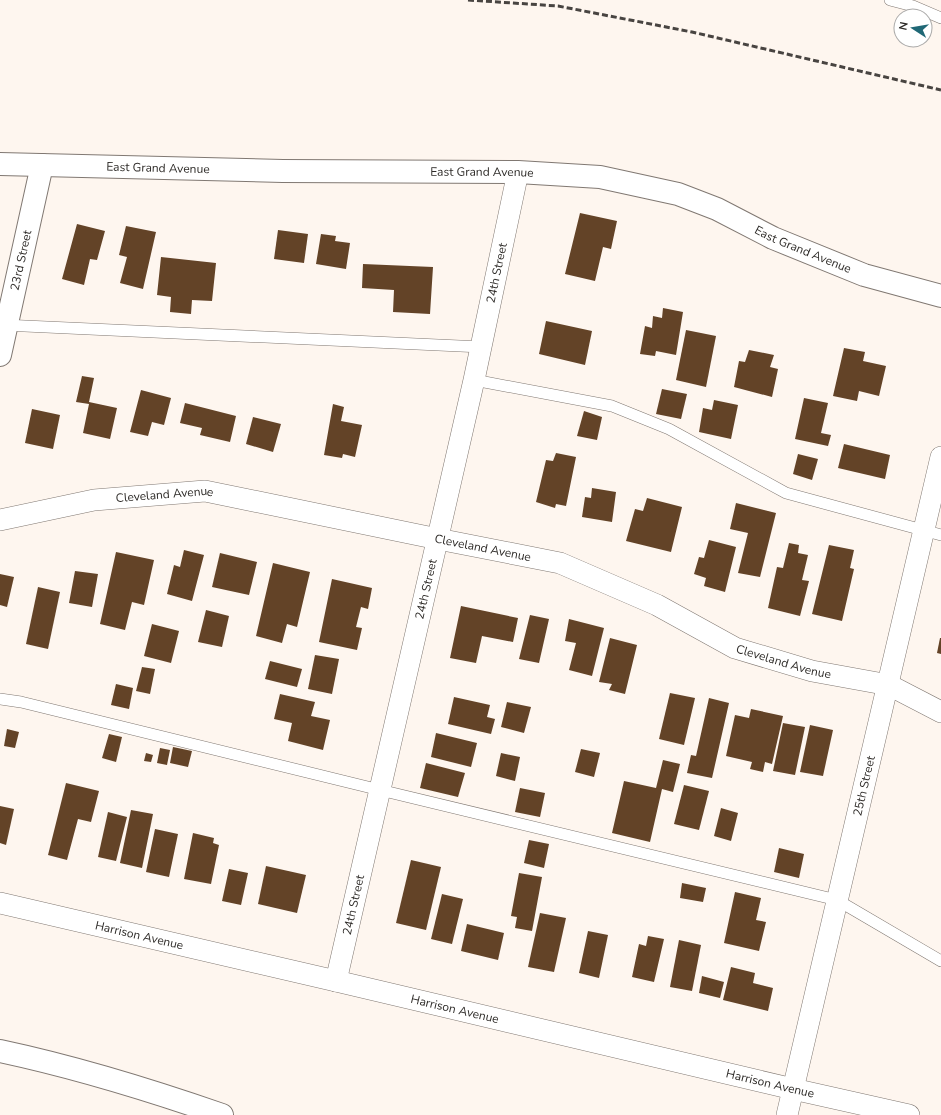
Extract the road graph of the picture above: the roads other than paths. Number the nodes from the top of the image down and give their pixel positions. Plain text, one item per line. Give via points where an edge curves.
1 (890, 0) edge
2 (941, 18) edge
3 (0, 164) edge
4 (42, 165) junction
5 (518, 172) junction
6 (941, 296) edge
7 (3, 325) edge
8 (482, 347) junction
9 (0, 355) edge
10 (474, 380) junction
11 (941, 457) edge
12 (0, 520) edge
13 (932, 533) edge
14 (438, 539) junction
15 (889, 685) junction
16 (0, 699) edge
17 (941, 712) edge
18 (380, 790) junction
19 (838, 900) junction
20 (0, 903) edge
21 (941, 961) edge
22 (336, 981) junction
23 (0, 1051) edge
24 (793, 1090) junction
25 (222, 1115) edge
26 (787, 1115) edge
27 (909, 1115) edge

1 - 2 lane
3 - 4 main road, East Grand Avenue
4 - 5 main road, East Grand Avenue via 284,172
4 - 7 main road, 23rd Street
5 - 6 main road, East Grand Avenue via 600,177 678,194 716,209 773,238 864,275
5 - 8 street, 24th Street
7 - 8 lane
7 - 9 main road, 23rd Street
8 - 10 street, 24th Street
10 - 13 lane via 612,406 669,429 786,493
10 - 14 street, 24th Street
11 - 13 street, 25th Street
12 - 14 street, Cleveland Avenue via 94,500 205,491
13 - 15 street, 25th Street
14 - 15 street, Cleveland Avenue via 560,563 657,605 735,648 812,671
14 - 18 street, 24th Street
15 - 17 street, Cleveland Avenue
15 - 19 street, 25th Street
16 - 18 lane
18 - 19 lane
18 - 22 street, 24th Street
19 - 21 lane
19 - 24 street, 25th Street
20 - 22 street, Harrison Avenue
22 - 24 street, Harrison Avenue
23 - 25 main road via 170,1097
24 - 26 street, 25th Street
24 - 27 street, Harrison Avenue

